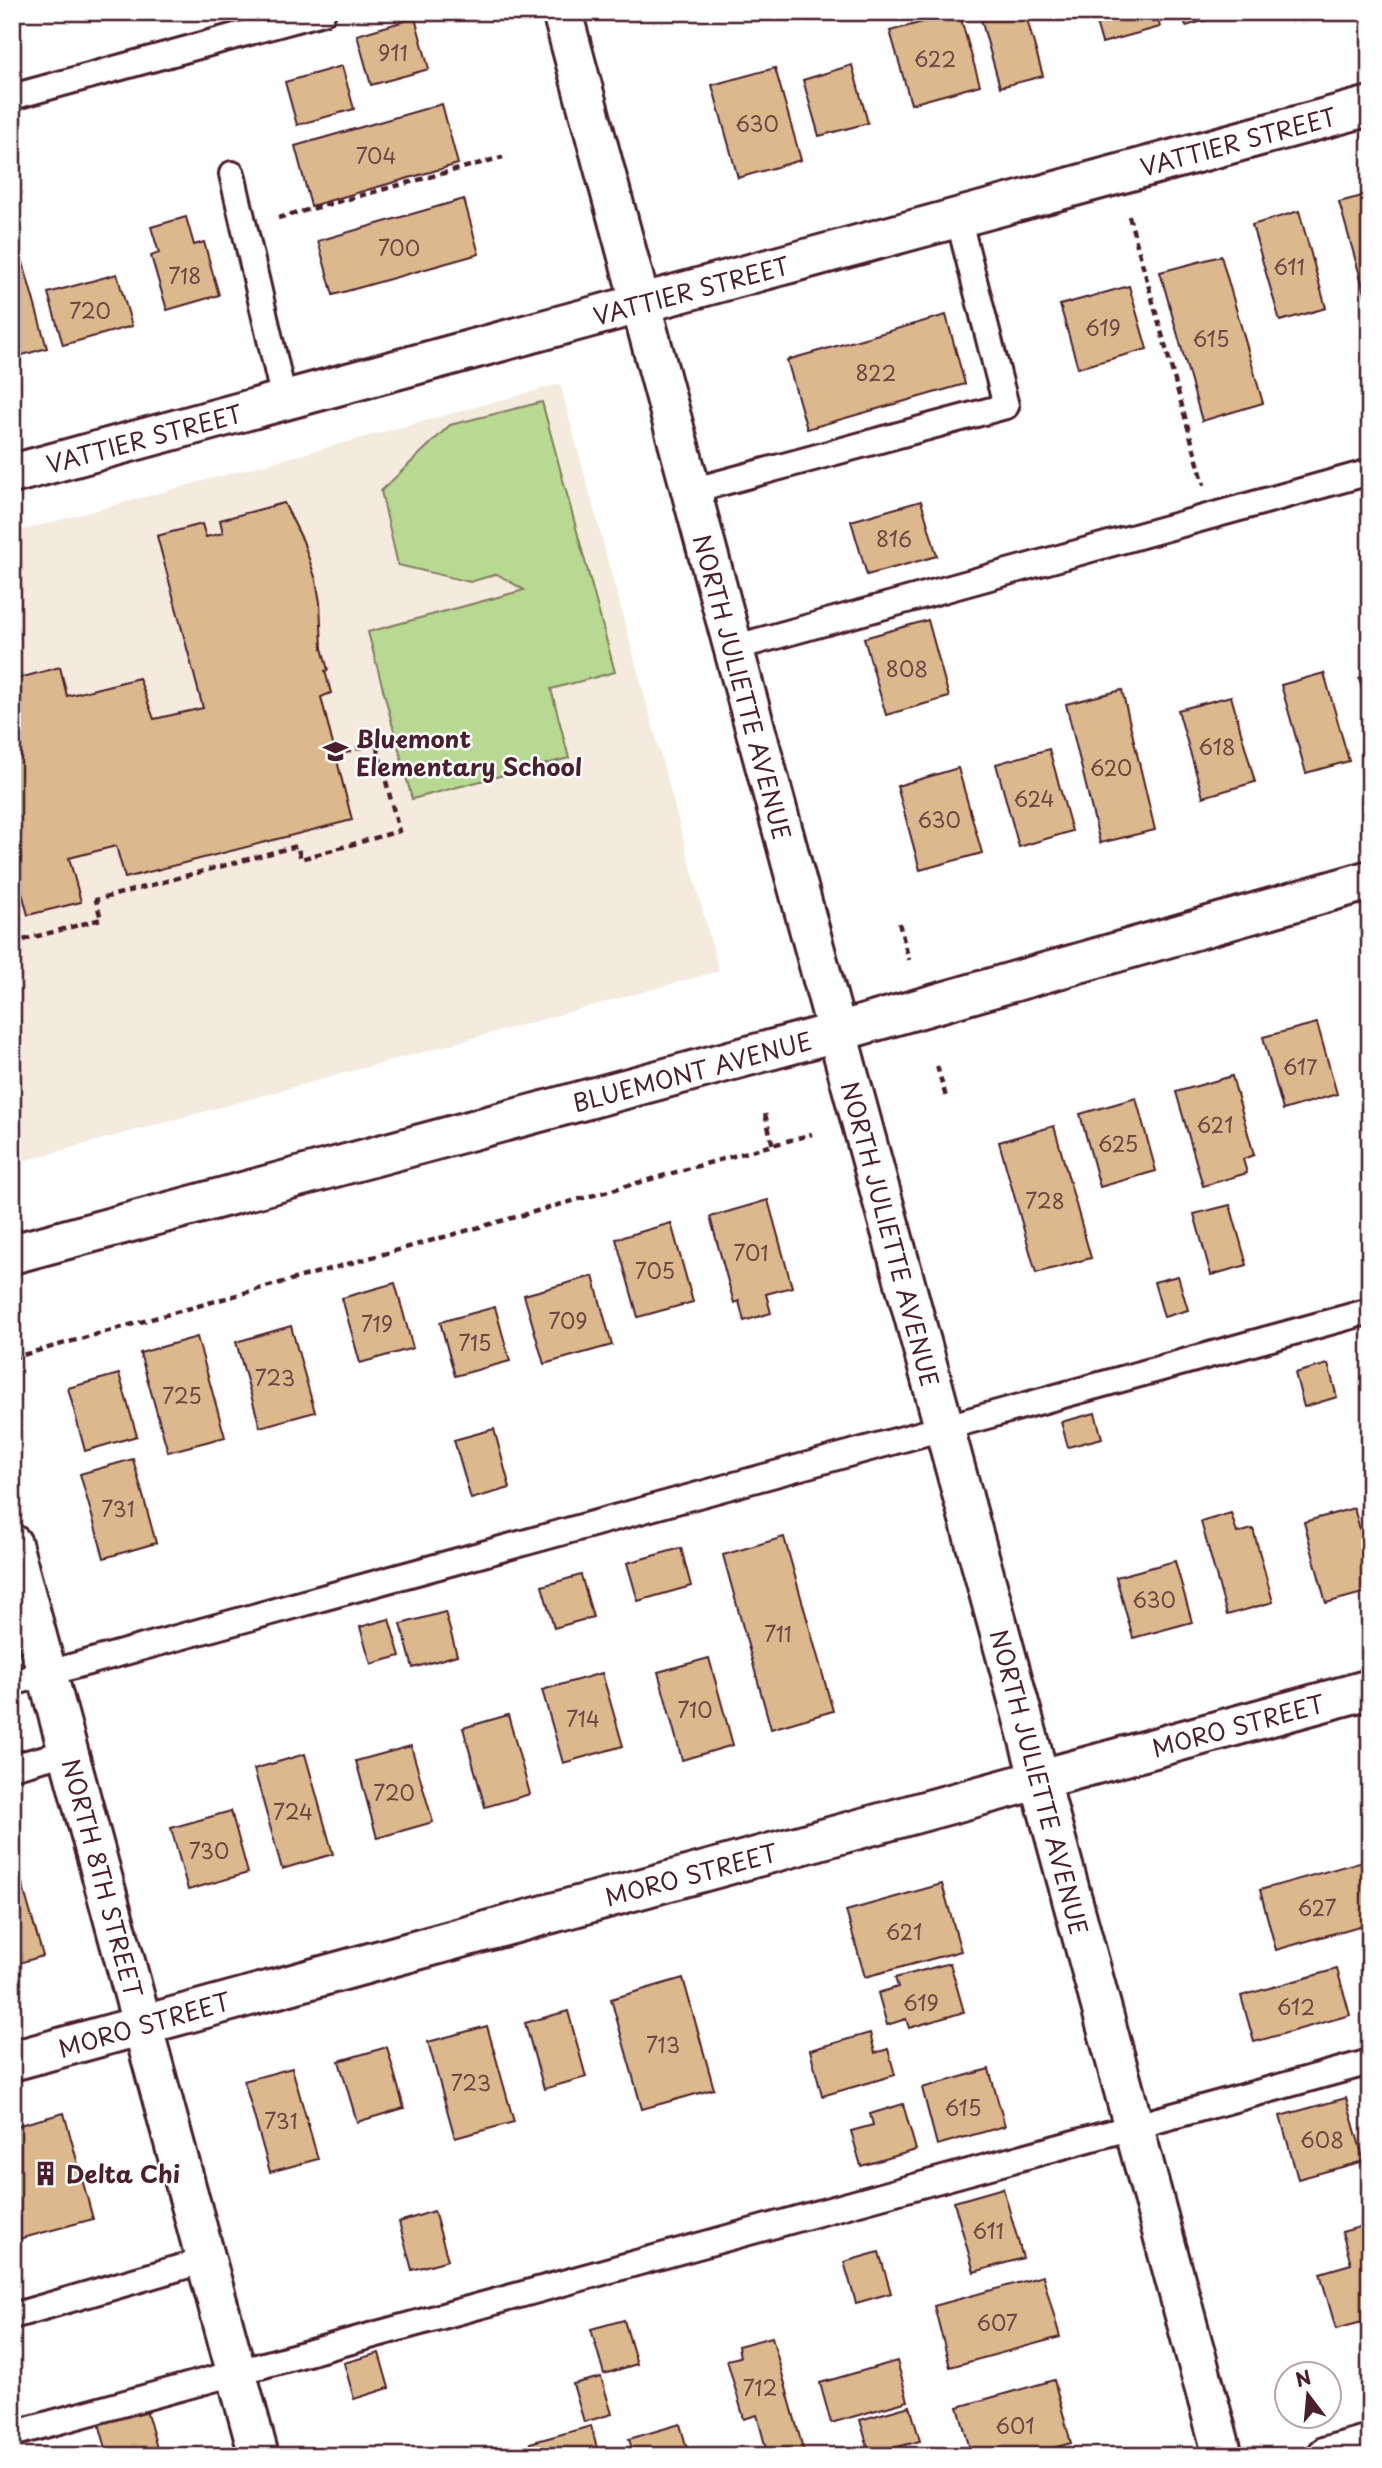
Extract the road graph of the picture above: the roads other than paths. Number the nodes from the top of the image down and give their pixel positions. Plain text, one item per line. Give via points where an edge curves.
1 (323, 12) edge
2 (562, 12) edge
3 (12, 97) edge
4 (1370, 106) edge
5 (232, 174) dead end
6 (958, 218) junction
7 (641, 304) junction
8 (284, 400) junction
9 (1370, 472) edge
10 (12, 474) edge
11 (691, 491) junction
12 (733, 648) junction
13 (1370, 880) edge
14 (836, 1032) junction
15 (12, 1254) edge
16 (1370, 1311) edge
17 (944, 1428) junction
18 (12, 1544) edge
19 (18, 1587) edge
20 (30, 1679) edge
21 (1370, 1689) edge
22 (68, 1752) junction
23 (12, 1767) edge
24 (1039, 1779) junction
25 (142, 2024) junction
26 (12, 2061) edge
27 (1370, 2062) edge
28 (1134, 2127) junction
29 (206, 2260) junction
30 (16, 2315) dead end
31 (237, 2373) junction
32 (12, 2434) edge
33 (1370, 2444) edge
34 (259, 2456) edge
35 (1223, 2456) edge
36 (1327, 2456) edge

1 - 3 lane
2 - 7 street, NORTH JULIETTE AVENUE
4 - 6 street, VATTIER STREET
5 - 8 lane
6 - 7 street, VATTIER STREET
6 - 11 lane via 1006,406
7 - 8 street, VATTIER STREET
7 - 11 street, NORTH JULIETTE AVENUE
8 - 10 street, VATTIER STREET
9 - 12 lane
11 - 12 street, NORTH JULIETTE AVENUE
12 - 14 street, NORTH JULIETTE AVENUE
13 - 14 street, BLUEMONT AVENUE
14 - 15 street, BLUEMONT AVENUE
14 - 17 street, NORTH JULIETTE AVENUE
16 - 17 lane
17 - 20 lane
17 - 24 street, NORTH JULIETTE AVENUE
18 - 19 street, NORTH 8TH STREET
19 - 20 street, NORTH 8TH STREET
20 - 22 street, NORTH 8TH STREET
21 - 24 street, MORO STREET
22 - 23 lane
22 - 25 street, NORTH 8TH STREET
24 - 25 street, MORO STREET
24 - 28 street, NORTH JULIETTE AVENUE
25 - 26 street, MORO STREET
25 - 29 street, NORTH 8TH STREET
27 - 28 lane
28 - 31 lane
28 - 35 street, NORTH JULIETTE AVENUE
29 - 30 lane
29 - 31 street, NORTH 8TH STREET
31 - 32 lane
31 - 34 street, NORTH 8TH STREET
33 - 36 street

